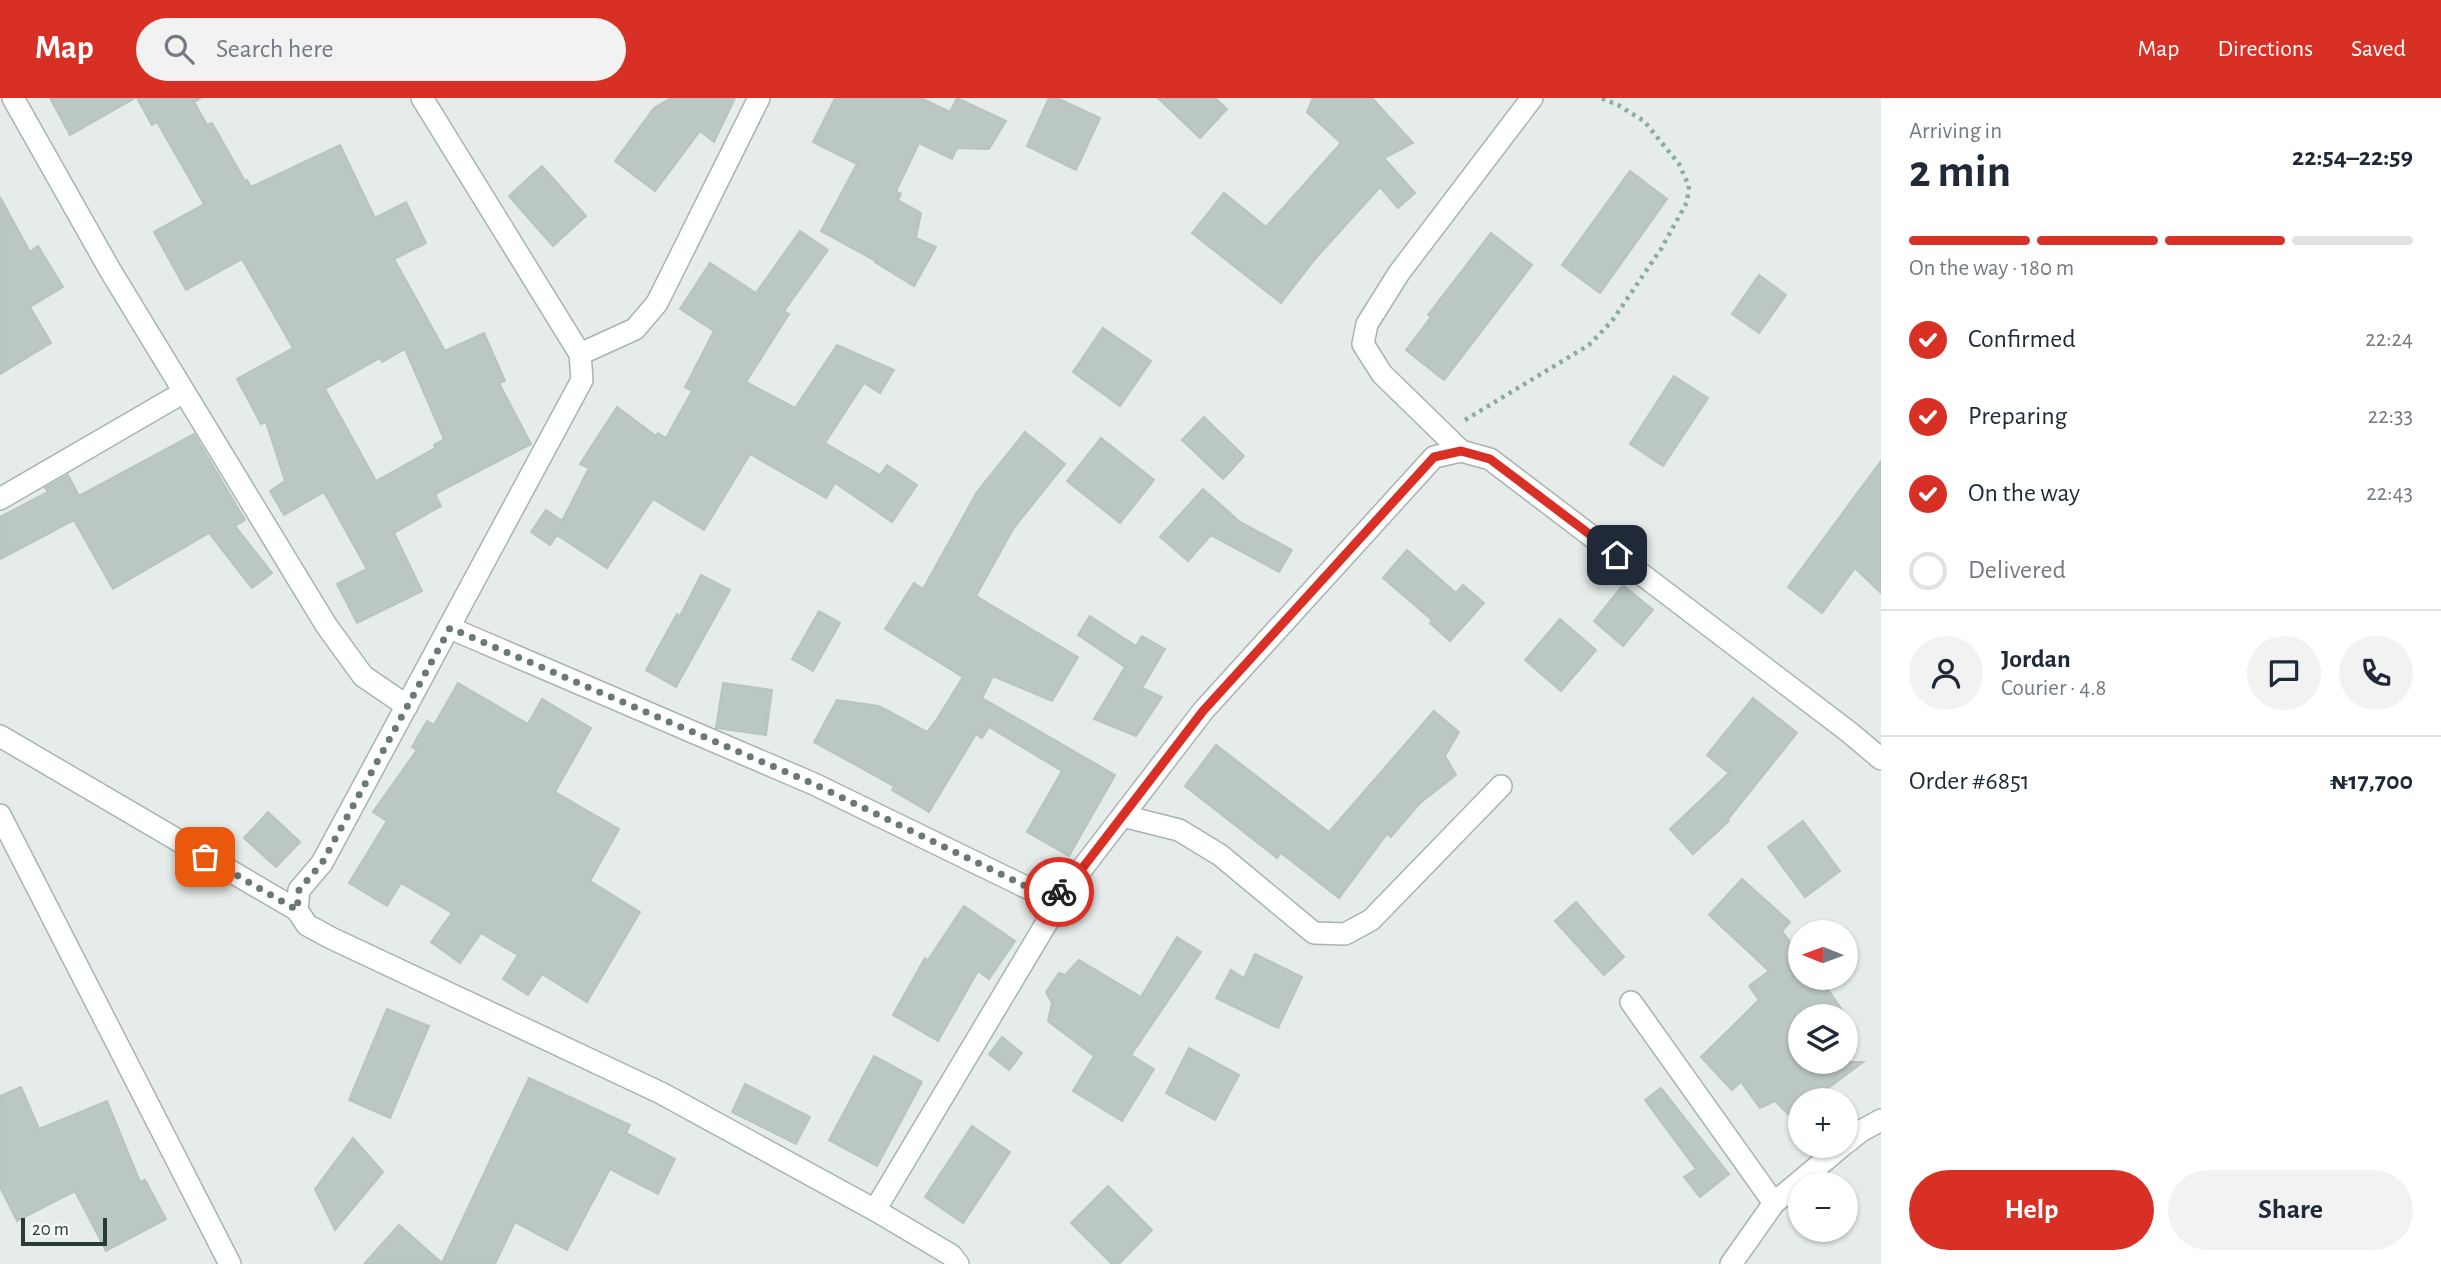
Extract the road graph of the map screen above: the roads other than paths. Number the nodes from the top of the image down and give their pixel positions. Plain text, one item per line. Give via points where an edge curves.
1 (422, 98) edge
2 (759, 98) edge
3 (1532, 98) edge
4 (15, 99) edge
5 (580, 354) junction
6 (184, 392) junction
7 (1461, 451) junction
8 (0, 499) edge
9 (450, 628) junction
10 (407, 706) junction
11 (0, 736) edge
12 (1881, 759) edge
13 (1501, 786) dead end
14 (0, 815) edge
15 (1123, 816) junction
16 (1068, 887) junction
17 (297, 910) junction
18 (1631, 1002) dead end
19 (1881, 1120) edge
20 (1858, 1133) edge
21 (1828, 1158) edge
22 (1774, 1203) junction
23 (875, 1210) junction
24 (230, 1264) edge
25 (958, 1264) edge
26 (1731, 1264) edge

1 - 5 street
2 - 5 street via 657,303 635,329
3 - 7 street via 1399,273 1367,324 1363,344 1382,374
4 - 6 street
5 - 9 street via 582,380 570,406
6 - 8 street
6 - 10 street via 326,625 363,676
7 - 12 street via 1490,459
7 - 15 street via 1434,457 1203,711
9 - 10 street
9 - 16 street via 814,784 1038,892 1055,893
10 - 17 street via 322,863 299,890
11 - 17 street
13 - 15 street via 1371,920 1345,934 1314,933 1220,855 1179,830
14 - 24 street
15 - 16 street
16 - 23 street
17 - 23 street via 307,925 331,938 661,1093
18 - 22 street
19 - 20 street
21 - 22 street
22 - 26 street
23 - 25 street via 951,1255

